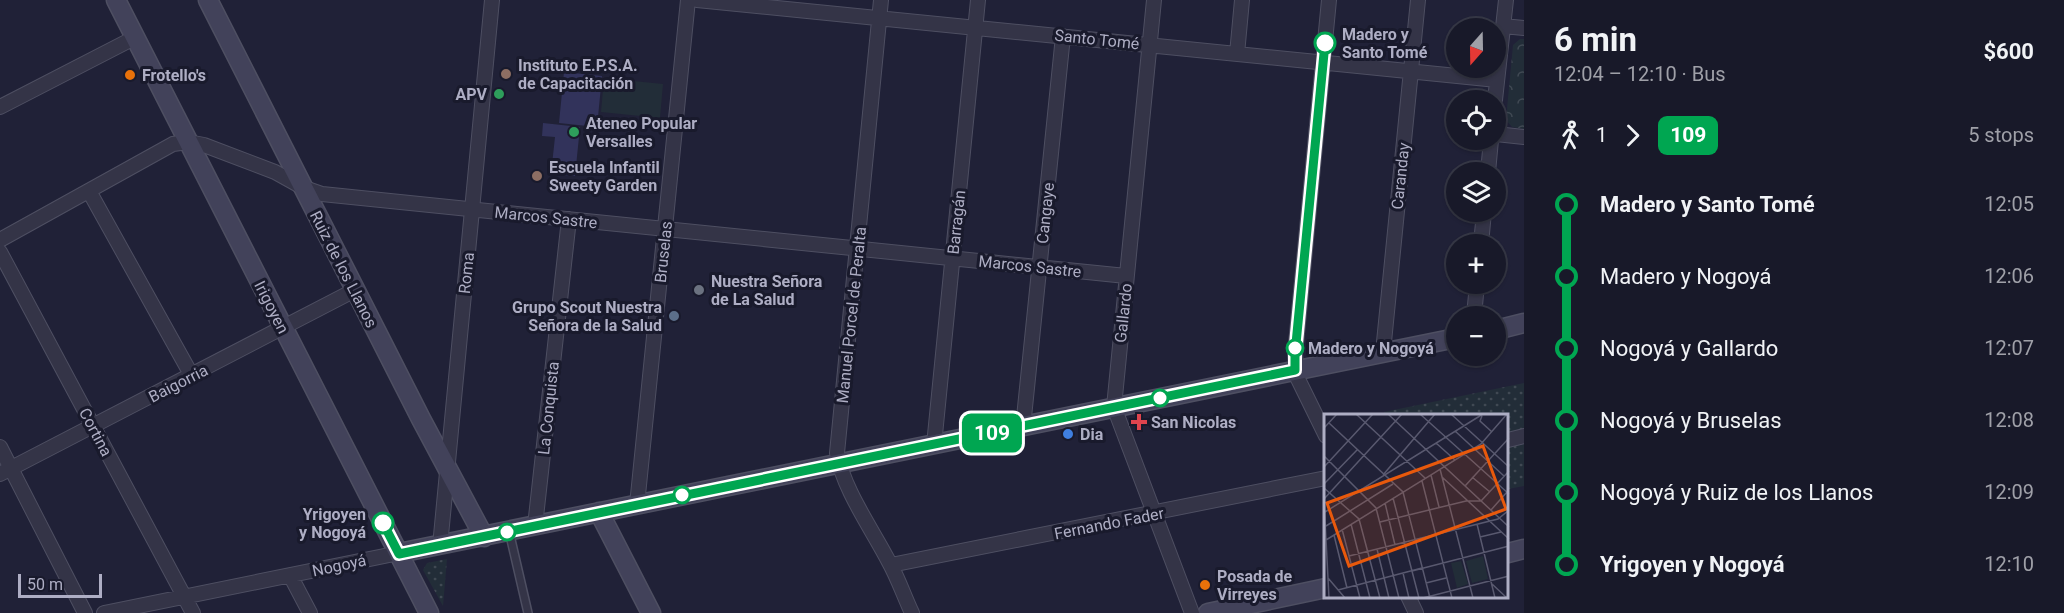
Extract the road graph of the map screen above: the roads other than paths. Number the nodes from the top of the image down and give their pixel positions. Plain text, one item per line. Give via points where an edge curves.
1 (116, 0) edge
2 (208, 0) edge
3 (492, 0) edge
4 (688, 0) edge
5 (697, 0) edge
6 (881, 0) edge
7 (978, 0) edge
8 (1154, 0) edge
9 (1242, 0) edge
10 (1329, 0) edge
11 (1418, 0) edge
12 (1506, 0) edge
13 (879, 18) junction
14 (1504, 18) edge
15 (1506, 26) edge
16 (976, 27) junction
17 (1524, 28) edge
18 (1063, 36) junction
19 (134, 38) junction
20 (1149, 45) junction
21 (1237, 54) junction
22 (1323, 63) junction
23 (1410, 72) junction
24 (1497, 80) joint
25 (1496, 90) edge
26 (0, 106) edge
27 (1506, 135) edge
28 (1524, 137) edge
29 (188, 142) junction
30 (302, 187) junction
31 (89, 191) junction
32 (472, 209) junction
33 (569, 219) junction
34 (665, 229) junction
35 (0, 240) edge
36 (857, 248) junction
37 (0, 252) edge
38 (953, 258) junction
39 (1040, 267) junction
40 (1126, 276) junction
41 (355, 290) junction
42 (1524, 323) edge
43 (1506, 328) edge
44 (284, 329) junction
45 (1446, 340) edge
46 (1383, 352) junction
47 (1295, 370) junction
48 (192, 376) junction
49 (1114, 407) junction
50 (93, 427) junction
51 (1023, 427) junction
52 (1324, 432) edge
53 (1524, 436) edge
54 (1509, 440) edge
55 (934, 445) junction
56 (0, 447) edge
57 (839, 463) junction
58 (447, 468) junction
59 (6, 471) edge
60 (1324, 478) edge
61 (637, 505) junction
62 (598, 512) junction
63 (1154, 514) junction
64 (535, 526) junction
65 (509, 531) junction
66 (484, 537) junction
67 (440, 546) junction
68 (1524, 549) edge
69 (1509, 552) edge
70 (399, 554) junction
71 (891, 565) junction
72 (290, 575) junction
73 (1324, 588) edge
74 (184, 597) junction
75 (1408, 598) edge
76 (85, 613) edge
77 (104, 613) edge
78 (193, 613) edge
79 (310, 613) edge
80 (429, 613) edge
81 (528, 613) edge
82 (651, 613) edge
83 (912, 613) edge
84 (1192, 613) edge
85 (1208, 613) edge
86 (1416, 613) edge

1 - 19 street, Irigoyen
2 - 30 street, Ruiz de los Llanos
3 - 32 street, Roma
4 - 34 street, Bruselas
5 - 13 street, Santo Tomé
6 - 13 street, Manuel Porcel de Peralta
7 - 16 street, Barragán
8 - 20 street, Gallardo
9 - 21 street
10 - 22 street
11 - 23 street, Caranday
12 - 14 street
13 - 16 street, Santo Tomé
13 - 36 street, Manuel Porcel de Peralta
15 - 17 street
16 - 18 street, Santo Tomé
16 - 38 street, Barragán
18 - 20 street, Santo Tomé
18 - 39 street, Cangaye
19 - 26 street
19 - 29 street, Irigoyen
20 - 21 street, Santo Tomé
20 - 40 street, Gallardo
21 - 22 street, Santo Tomé
22 - 23 street, Santo Tomé
22 - 47 street
23 - 24 street, Santo Tomé
23 - 46 street, Caranday
24 - 25 street
27 - 28 street
29 - 30 street, Marcos Sastre via 275,172
29 - 31 street via 173,144
29 - 44 street, Irigoyen
30 - 32 street, Marcos Sastre via 322,194
30 - 41 street, Ruiz de los Llanos
31 - 35 street
31 - 48 street
32 - 33 street, Marcos Sastre
32 - 58 street, Roma
33 - 34 street, Marcos Sastre
33 - 64 street, La Conquista
34 - 36 street, Marcos Sastre
34 - 61 street, Bruselas
36 - 38 street, Marcos Sastre
36 - 57 street, Manuel Porcel de Peralta
37 - 50 street, Cortina
38 - 39 street, Marcos Sastre
38 - 55 street, Barragán
39 - 40 street, Marcos Sastre
39 - 51 street, Cangaye
40 - 49 street, Gallardo
41 - 44 street, Baigorria
41 - 58 street, Ruiz de los Llanos
42 - 43 street
44 - 48 street, Baigorria
44 - 70 street, Irigoyen
45 - 46 street, Nogoyá
46 - 47 street, Nogoyá
47 - 49 street, Nogoyá
47 - 52 street
48 - 50 street, Baigorria
49 - 51 street, Nogoyá
49 - 63 street, Gallardo
50 - 59 street, Baigorria
50 - 74 street, Cortina
51 - 55 street, Nogoyá
53 - 54 street
55 - 57 street, Nogoyá
56 - 59 street
57 - 61 street, Nogoyá
57 - 71 street, Manuel Porcel de Peralta
58 - 66 street, Ruiz de los Llanos
58 - 67 street, Roma
59 - 76 street
60 - 63 street, Fernando Fader
61 - 62 street, Nogoyá
62 - 64 street, Nogoyá
62 - 82 street
63 - 71 street, Fernando Fader
63 - 84 street, Gallardo
64 - 65 street, Nogoyá
65 - 66 street, Nogoyá
65 - 81 lane
66 - 67 street, Nogoyá
67 - 70 street, Nogoyá
68 - 69 street
70 - 72 street, Nogoyá
70 - 80 street, Irigoyen
71 - 83 street, Manuel Porcel de Peralta
72 - 74 street, Nogoyá
72 - 79 street
73 - 85 street
74 - 77 street, Nogoyá
74 - 78 street, Cortina
75 - 86 street

